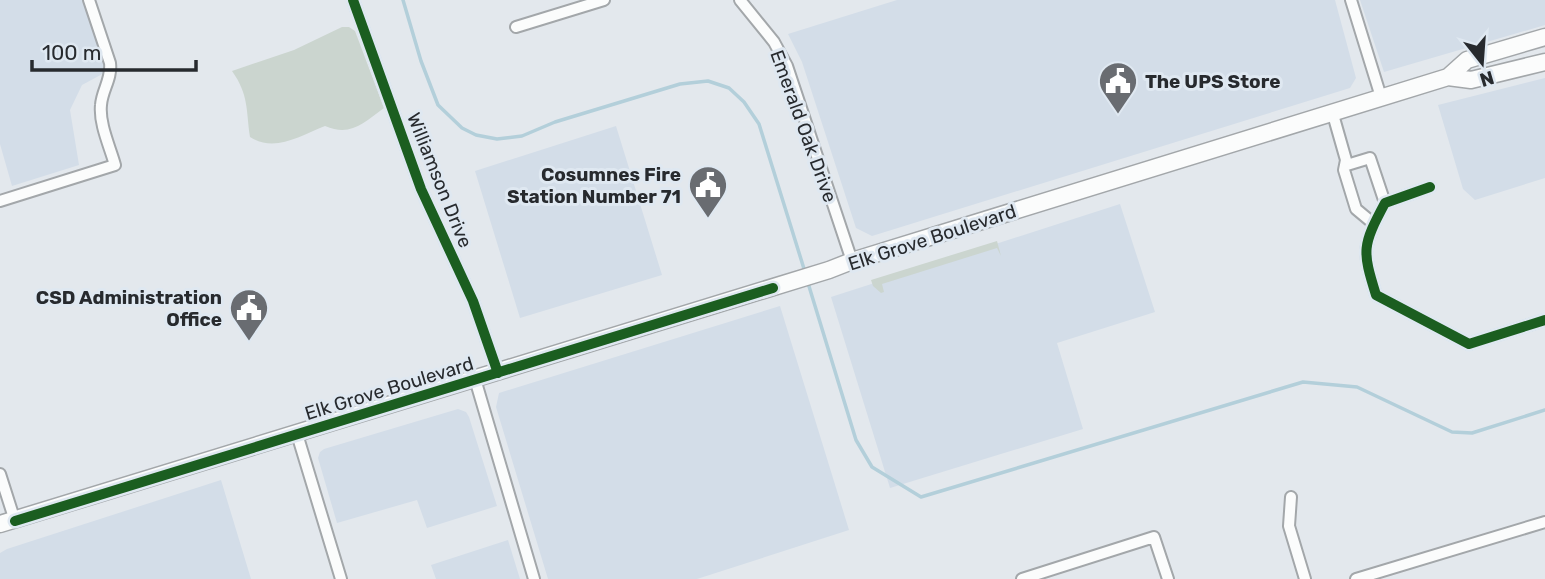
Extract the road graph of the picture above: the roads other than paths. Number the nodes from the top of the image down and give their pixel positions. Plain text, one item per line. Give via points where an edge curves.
1 (89, 0) edge
2 (353, 0) edge
3 (604, 0) edge
4 (740, 0) edge
5 (1351, 0) edge
6 (516, 27) dead end
7 (1545, 37) edge
8 (1545, 62) edge
9 (1448, 77) junction
10 (1381, 96) junction
11 (1332, 111) junction
12 (1346, 165) junction
13 (1430, 187) dead end
14 (0, 201) edge
15 (1385, 204) junction
16 (1374, 224) junction
17 (852, 261) junction
18 (1545, 320) edge
19 (498, 373) junction
20 (475, 379) junction
21 (297, 434) junction
22 (0, 474) edge
23 (1291, 496) dead end
24 (1545, 522) edge
25 (5, 525) edge
26 (341, 579) edge
27 (534, 579) edge
28 (1023, 579) edge
29 (1168, 579) edge
30 (1305, 579) edge
31 (1356, 579) edge

1 - 14 street via 110,63 101,106 115,164
2 - 19 street, Williamson Drive via 421,189 473,301
3 - 6 street
4 - 17 street, Emerald Oak Drive via 787,66
5 - 10 street
7 - 9 main road, Elk Grove Boulevard via 1467,60
8 - 9 main road, Elk Grove Boulevard via 1471,80
9 - 10 main road, Elk Grove Boulevard
10 - 11 main road, Elk Grove Boulevard
11 - 12 street
11 - 17 main road, Elk Grove Boulevard
12 - 15 street via 1370,158
12 - 16 street via 1356,209
13 - 15 street
15 - 16 street
16 - 18 street via 1365,258 1376,295 1469,344
17 - 19 main road, Elk Grove Boulevard
19 - 20 main road, Elk Grove Boulevard
20 - 21 main road, Elk Grove Boulevard
20 - 27 street
21 - 25 main road, Elk Grove Boulevard
21 - 26 street
22 - 25 street
23 - 30 street via 1289,526
24 - 31 street
28 - 29 street via 1154,537

